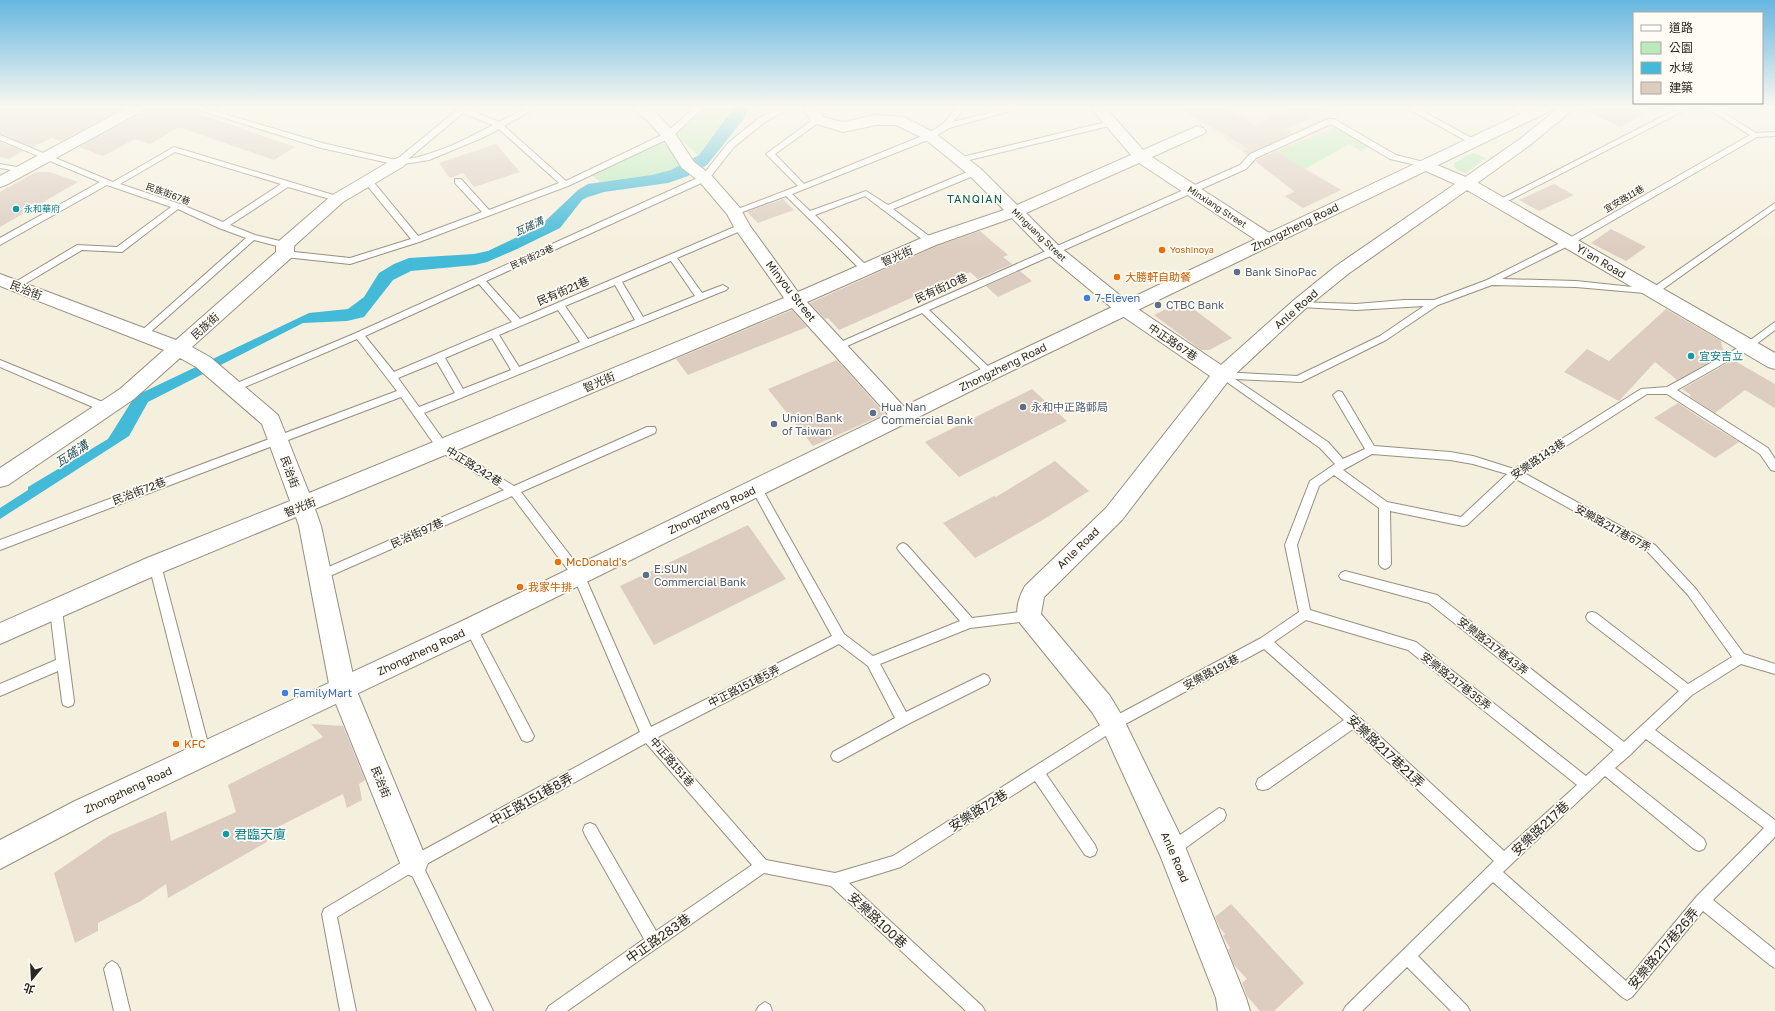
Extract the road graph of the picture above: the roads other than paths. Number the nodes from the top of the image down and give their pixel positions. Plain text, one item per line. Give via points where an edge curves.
1 (40, 154) edge
2 (51, 154) edge
3 (164, 154) edge
4 (191, 154) edge
5 (362, 154) edge
6 (407, 154) edge
7 (435, 154) edge
8 (532, 154) edge
9 (629, 154) edge
10 (681, 154) edge
11 (724, 154) edge
12 (770, 154) edge
13 (885, 154) edge
14 (953, 154) edge
15 (984, 154) edge
16 (1144, 154) edge
17 (1257, 154) edge
18 (1388, 154) edge
19 (1449, 154) edge
20 (1508, 154) edge
21 (1593, 154) edge
22 (1722, 154) edge
23 (1140, 156) junction
24 (46, 157) junction
25 (961, 160) junction
26 (398, 162) junction
27 (1425, 165) junction
28 (0, 166) edge
29 (22, 170) junction
30 (975, 172) junction
31 (705, 178) junction
32 (368, 181) junction
33 (458, 181) dead end
34 (0, 182) edge
35 (109, 183) junction
36 (1467, 183) junction
37 (287, 184) junction
38 (566, 184) junction
39 (803, 187) junction
40 (1190, 189) junction
41 (787, 193) junction
42 (337, 199) junction
43 (1498, 202) junction
44 (1775, 205) edge
45 (176, 206) junction
46 (887, 208) junction
47 (1014, 212) junction
48 (487, 214) junction
49 (809, 214) junction
50 (738, 220) junction
51 (222, 226) junction
52 (252, 237) junction
53 (416, 240) junction
54 (1268, 240) junction
55 (0, 242) edge
56 (930, 242) junction
57 (1569, 242) junction
58 (285, 249) junction
59 (1054, 251) junction
60 (673, 258) junction
61 (866, 270) junction
62 (481, 280) junction
63 (616, 282) junction
64 (1490, 282) junction
65 (8, 283) edge
66 (723, 288) dead end
67 (1653, 292) junction
68 (700, 297) junction
69 (795, 300) junction
70 (1435, 303) junction
71 (1300, 304) junction
72 (560, 306) junction
73 (922, 309) junction
74 (1125, 309) junction
75 (641, 322) junction
76 (518, 323) junction
77 (1775, 325) edge
78 (142, 334) junction
79 (494, 334) junction
80 (359, 335) junction
81 (586, 344) junction
82 (1748, 346) junction
83 (837, 347) junction
84 (180, 349) junction
85 (439, 357) junction
86 (1775, 362) edge
87 (0, 363) edge
88 (517, 371) junction
89 (990, 373) junction
90 (1222, 375) junction
91 (392, 377) junction
92 (234, 388) junction
93 (1669, 390) junction
94 (403, 392) junction
95 (461, 394) junction
96 (1338, 395) dead end
97 (106, 408) junction
98 (417, 412) junction
99 (901, 416) junction
100 (651, 430) dead end
101 (278, 438) junction
102 (443, 448) junction
103 (1372, 450) junction
104 (1338, 467) junction
105 (1775, 467) edge
106 (1515, 473) junction
107 (0, 479) edge
108 (756, 488) junction
109 (514, 491) junction
110 (302, 506) junction
111 (1384, 506) junction
112 (0, 545) edge
113 (903, 548) dead end
114 (1385, 564) dead end
115 (155, 565) junction
116 (319, 576) junction
117 (579, 576) junction
118 (1345, 576) dead end
119 (56, 610) junction
120 (1305, 614) junction
121 (1028, 616) junction
122 (1592, 617) dead end
123 (969, 623) junction
124 (471, 628) junction
125 (0, 634) edge
126 (840, 638) junction
127 (1265, 642) junction
128 (1740, 658) junction
129 (872, 662) junction
130 (63, 664) junction
131 (1775, 669) edge
132 (984, 680) dead end
133 (343, 689) junction
134 (0, 690) edge
135 (1688, 691) junction
136 (68, 701) dead end
137 (903, 720) junction
138 (1354, 721) junction
139 (1113, 724) junction
140 (1646, 731) junction
141 (648, 735) junction
142 (527, 736) dead end
143 (1625, 751) junction
144 (204, 755) junction
145 (838, 756) dead end
146 (1605, 768) junction
147 (1037, 772) junction
148 (1263, 784) dead end
149 (1587, 785) junction
150 (1219, 815) dead end
151 (1775, 828) edge
152 (590, 830) dead end
153 (1700, 844) dead end
154 (1172, 849) junction
155 (1090, 850) dead end
156 (0, 855) edge
157 (1504, 861) junction
158 (414, 863) junction
159 (762, 866) junction
160 (1492, 873) junction
161 (835, 880) junction
162 (1702, 901) junction
163 (653, 941) junction
164 (1408, 957) junction
165 (1775, 960) edge
166 (112, 969) dead end
167 (562, 1009) edge
168 (122, 1011) edge
169 (348, 1011) edge
170 (485, 1011) edge
171 (977, 1011) edge
172 (1234, 1011) edge
173 (1352, 1011) edge
174 (1462, 1011) edge

1 - 24 lane, 民族街67巷
2 - 24 street
3 - 35 lane
4 - 37 lane
5 - 26 lane
6 - 26 lane
7 - 26 lane
8 - 38 lane
9 - 38 lane, 民族街67巷
10 - 31 street, Minyou Street via 688,165
11 - 31 lane
12 - 39 lane
13 - 39 lane, 民有街21巷
14 - 25 street, Minguang Street
15 - 25 lane
16 - 23 street, 智光街
17 - 40 lane, 民有街10巷 via 1244,167
18 - 27 lane, 民有街10巷
19 - 27 street, Zhongzheng Road
20 - 36 street, Anle Road
21 - 43 lane
22 - 57 lane, 宜安路11巷
23 - 40 street, Minxiang Street
23 - 47 street, 智光街
24 - 29 street
24 - 35 lane, 民族街67巷
25 - 30 street, Minguang Street
26 - 32 street, 民族街
27 - 36 street, Yi'an Road
27 - 54 street, Zhongzheng Road
28 - 29 lane
29 - 34 street
30 - 46 lane
30 - 47 street, Minguang Street
31 - 50 street, Minyou Street
31 - 62 lane, 民有街23巷
32 - 42 street, 民族街
32 - 53 lane
33 - 48 lane
35 - 45 lane, 民族街67巷
35 - 55 lane
36 - 43 street, Yi'an Road
36 - 71 street, Anle Road via 1342,270
37 - 42 lane
37 - 51 lane
38 - 48 lane, 民族街67巷
39 - 41 lane, 民有街21巷
40 - 54 street, Minxiang Street
40 - 59 lane, 民有街10巷
41 - 49 lane
41 - 50 lane, 民有街21巷
42 - 58 street, 民族街
43 - 57 street, Yi'an Road
44 - 67 lane
45 - 51 lane, 民族街67巷
45 - 65 lane via 119,250 80,247
46 - 49 lane via 866,193
46 - 56 lane
47 - 56 street, 智光街
47 - 59 street, Minguang Street
48 - 53 lane, 民族街67巷
49 - 61 lane
50 - 60 lane, 民有街21巷
50 - 69 street, Minyou Street
51 - 52 lane, 民族街67巷
52 - 58 lane, 民族街67巷
52 - 78 lane
53 - 58 lane, 民族街67巷 via 350,261
54 - 74 street, Zhongzheng Road
56 - 61 street, 智光街
57 - 64 lane, 宜安路11巷
57 - 67 street, Yi'an Road
58 - 84 street, 民族街
59 - 73 lane, 民有街10巷
59 - 74 street, Minguang Street
60 - 63 lane, 民有街21巷
60 - 68 lane
61 - 69 street, 智光街
62 - 76 lane
62 - 80 lane, 民有街23巷
63 - 72 lane, 民有街21巷
63 - 75 lane
64 - 67 lane via 1576,284
64 - 70 lane, 宜安路11巷
65 - 78 street, 民治街
66 - 68 lane
67 - 82 street, Yi'an Road
68 - 75 lane
69 - 83 street, Minyou Street
69 - 102 street, 智光街
70 - 71 lane via 1356,307
70 - 90 lane via 1383,338 1298,380
71 - 90 street, Anle Road
72 - 76 lane, 民有街21巷
72 - 81 lane
73 - 83 lane, 民有街10巷
73 - 89 lane
74 - 89 street, Zhongzheng Road
74 - 90 street, 中正路67巷
75 - 81 lane
76 - 79 lane, 民有街21巷
77 - 82 lane, 安樂路143巷
78 - 84 street, 民治街
79 - 85 lane, 民有街21巷
79 - 88 lane
80 - 91 lane, 中正路242巷
80 - 92 lane, 民有街23巷
81 - 88 lane
82 - 86 street, Yi'an Road
82 - 93 lane, 安樂路143巷
83 - 99 street, Minyou Street
84 - 92 street, 民治街 via 203,362
84 - 97 street, 民族街 via 127,394
85 - 91 lane, 民有街21巷
85 - 95 lane
87 - 97 lane
88 - 95 lane
89 - 99 street, Zhongzheng Road
90 - 104 lane, 安樂路143巷 via 1324,445
90 - 121 street, Anle Road via 1114,514 1033,593
91 - 94 lane, 中正路242巷
92 - 101 street, 民治街 via 271,420
93 - 105 lane via 1764,451
93 - 106 lane, 安樂路143巷 via 1645,391
94 - 98 lane, 中正路242巷
94 - 101 lane, 民治街72巷
95 - 98 lane
96 - 103 lane
97 - 107 street, 民族街
98 - 102 lane, 中正路242巷
99 - 108 street, Zhongzheng Road
100 - 109 lane, 民治街97巷
101 - 110 street, 民治街
101 - 112 lane, 民治街72巷
102 - 109 lane, 中正路242巷
102 - 110 street, 智光街
103 - 104 lane
103 - 106 lane via 1450,456 1474,460
104 - 111 lane, 安樂路143巷
104 - 120 lane via 1314,484 1290,545
106 - 111 lane, 安樂路143巷 via 1463,522
106 - 128 lane, 安樂路217巷67弄 via 1651,548 1692,592
108 - 117 street, Zhongzheng Road
108 - 126 lane
109 - 116 lane, 民治街97巷
109 - 117 lane, 中正路242巷
110 - 115 street, 智光街
110 - 116 street, 民治街 via 310,526
111 - 114 lane
113 - 123 lane
115 - 119 street, 智光街
115 - 144 lane
116 - 133 street, 民治街
117 - 124 street, Zhongzheng Road
117 - 141 lane, 中正路151巷
118 - 143 lane, 安樂路217巷43弄 via 1433,599
119 - 125 street, 智光街
119 - 130 lane
120 - 127 lane, 安樂路191巷
120 - 149 lane, 安樂路217巷35弄 via 1412,646
121 - 123 lane
121 - 139 street, Anle Road via 1101,704
122 - 135 lane
123 - 129 lane
124 - 133 street, Zhongzheng Road
124 - 142 lane
126 - 129 lane
126 - 141 lane, 中正路151巷5弄
127 - 138 lane, 安樂路217巷21弄
127 - 139 lane, 安樂路191巷
128 - 131 lane
128 - 135 lane, 安樂路217巷
129 - 137 lane
130 - 134 lane
130 - 136 lane
132 - 137 lane
133 - 144 street, Zhongzheng Road
133 - 158 street, 民治街
135 - 140 lane, 安樂路217巷
137 - 145 lane
138 - 148 lane
138 - 157 lane, 安樂路217巷21弄
139 - 147 lane, 安樂路72巷
139 - 154 street, Anle Road
140 - 143 lane, 安樂路217巷
140 - 151 lane
141 - 158 lane, 中正路151巷8弄
141 - 159 lane, 中正路151巷
143 - 146 lane, 安樂路217巷
144 - 156 street, Zhongzheng Road via 84,810
146 - 149 lane, 安樂路217巷
146 - 153 lane
147 - 155 lane
147 - 161 lane, 安樂路72巷 via 896,862
149 - 157 lane, 安樂路217巷
150 - 154 lane
151 - 162 lane, 安樂路217巷26弄
152 - 163 lane
154 - 172 street, Anle Road
157 - 160 lane, 安樂路217巷
158 - 169 lane, 中正路151巷8弄 via 329,914
158 - 170 lane
159 - 161 lane
159 - 163 lane, 中正路283巷
160 - 162 lane, 安樂路217巷26弄 via 1627,992
160 - 164 lane, 安樂路217巷
161 - 171 lane, 安樂路100巷
162 - 165 lane
163 - 167 lane, 中正路283巷
164 - 173 lane, 安樂路217巷
164 - 174 lane
166 - 168 lane

